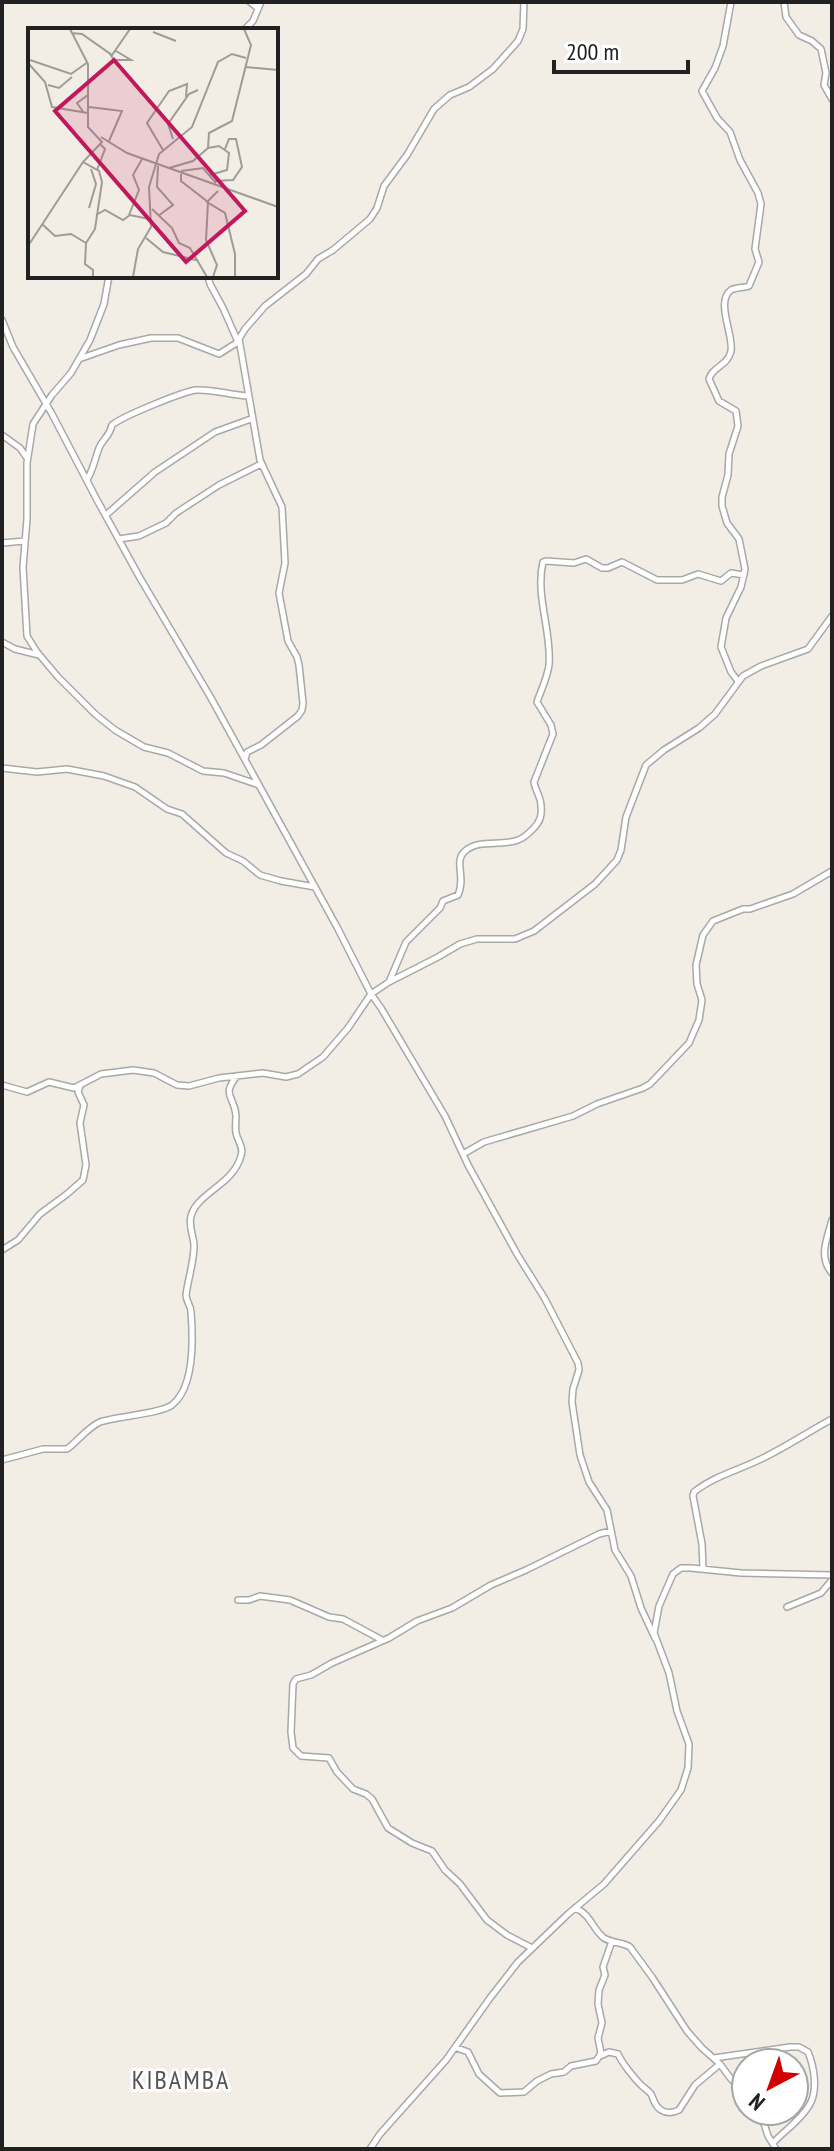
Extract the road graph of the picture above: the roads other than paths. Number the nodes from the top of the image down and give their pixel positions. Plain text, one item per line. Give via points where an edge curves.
1 (250, 2) edge
2 (524, 2) edge
3 (731, 2) edge
4 (784, 2) edge
5 (260, 5) edge
6 (246, 28) edge
7 (832, 99) edge
8 (109, 278) edge
9 (208, 278) edge
10 (2, 320) edge
11 (238, 342) junction
12 (78, 360) junction
13 (248, 396) junction
14 (46, 404) junction
15 (251, 419) junction
16 (2, 435) edge
17 (21, 450) junction
18 (29, 451) junction
19 (28, 459) junction
20 (261, 464) junction
21 (87, 481) junction
22 (106, 515) junction
23 (119, 539) junction
24 (25, 541) junction
25 (2, 543) edge
26 (744, 575) junction
27 (832, 616) edge
28 (2, 642) edge
29 (40, 656) junction
30 (738, 681) junction
31 (245, 759) junction
32 (2, 768) edge
33 (260, 786) junction
34 (832, 871) edge
35 (315, 887) junction
36 (389, 982) junction
37 (371, 994) junction
38 (237, 1076) junction
39 (2, 1085) edge
40 (80, 1086) junction
41 (463, 1154) junction
42 (832, 1220) edge
43 (2, 1250) edge
44 (832, 1273) edge
45 (832, 1419) edge
46 (2, 1460) edge
47 (611, 1531) junction
48 (703, 1568) junction
49 (832, 1578) edge
50 (238, 1600) dead end
51 (787, 1607) dead end
52 (655, 1638) junction
53 (382, 1640) junction
54 (575, 1908) junction
55 (612, 1941) junction
56 (532, 1948) junction
57 (456, 2047) junction
58 (600, 2056) junction
59 (713, 2058) junction
60 (720, 2064) junction
61 (730, 2078) edge
62 (766, 2127) edge
63 (774, 2146) edge
64 (370, 2149) edge

1 - 5 street
2 - 11 street via 518,41 494,68 434,109 384,186 370,219 265,306
3 - 26 street via 723,46 702,91 730,132 762,206 756,245 759,266 749,286 727,294 731,352 709,379 719,401 737,417 721,503 740,544
4 - 7 street via 786,17 799,35 821,49 824,85
5 - 6 street
8 - 12 street via 95,329
9 - 11 street
10 - 14 street
11 - 12 street via 219,354 178,338 151,338
11 - 13 street
12 - 14 street
13 - 15 street
13 - 21 street via 196,390 120,419 100,445
14 - 18 street via 33,424
14 - 21 street
15 - 20 street
15 - 22 street via 215,432 155,472
16 - 17 street
17 - 18 street
17 - 19 street
18 - 19 street
19 - 24 street
20 - 23 street via 219,485 166,523
20 - 31 street via 281,503 285,563 279,593 288,641 299,661 302,707 296,718 247,752
21 - 22 street
22 - 23 street
23 - 31 street
24 - 25 street
24 - 29 street via 26,630
26 - 30 street via 726,618 721,647
26 - 36 street via 731,573 721,581 698,574 657,580 622,562 607,568 586,559 543,562 549,667 537,702 553,734 534,782 541,818 520,840 482,844 463,854 458,895 443,901 406,942
27 - 30 street via 808,649 761,666
28 - 29 street
29 - 33 street via 115,730 203,771
30 - 36 street via 715,714 645,766 626,817 619,857 595,884 528,934 460,944
31 - 33 street
32 - 35 street via 73,770 135,787 182,814 260,875
33 - 35 street
34 - 41 street via 793,894 711,924 696,960 699,1020 689,1043 650,1084
35 - 37 street
36 - 37 street
37 - 38 street via 313,1066 289,1076
37 - 41 street
38 - 40 street via 182,1086 133,1070 101,1074
38 - 46 street via 228,1093 242,1156 229,1177 194,1208 190,1220 194,1249 186,1299 193,1340 183,1388 170,1406 102,1422 67,1449 43,1449
39 - 40 street via 27,1092 49,1082
40 - 43 street via 83,1180
41 - 47 street via 578,1363 572,1402 578,1449 589,1482 607,1510
42 - 44 street via 824,1249
45 - 48 street via 695,1490
47 - 52 street
47 - 53 street
48 - 49 street
48 - 52 street via 681,1568 673,1574 657,1614
49 - 51 street via 821,1593
50 - 53 street via 290,1600
52 - 54 street via 689,1744 686,1778 649,1833
53 - 56 street via 294,1682 293,1748 301,1756 329,1758 353,1789 371,1797 388,1828 432,1851 487,1920
54 - 55 street
54 - 56 street
55 - 58 street via 599,1990
55 - 59 street via 630,1947 687,2031
56 - 57 street
57 - 58 street via 468,2052 479,2074 500,2093 524,2092 551,2074
57 - 64 street
58 - 60 street via 618,2054 656,2106 669,2113 679,2110 695,2085
59 - 60 street
59 - 63 street via 790,2047 808,2052 812,2099
60 - 61 street
62 - 63 street

